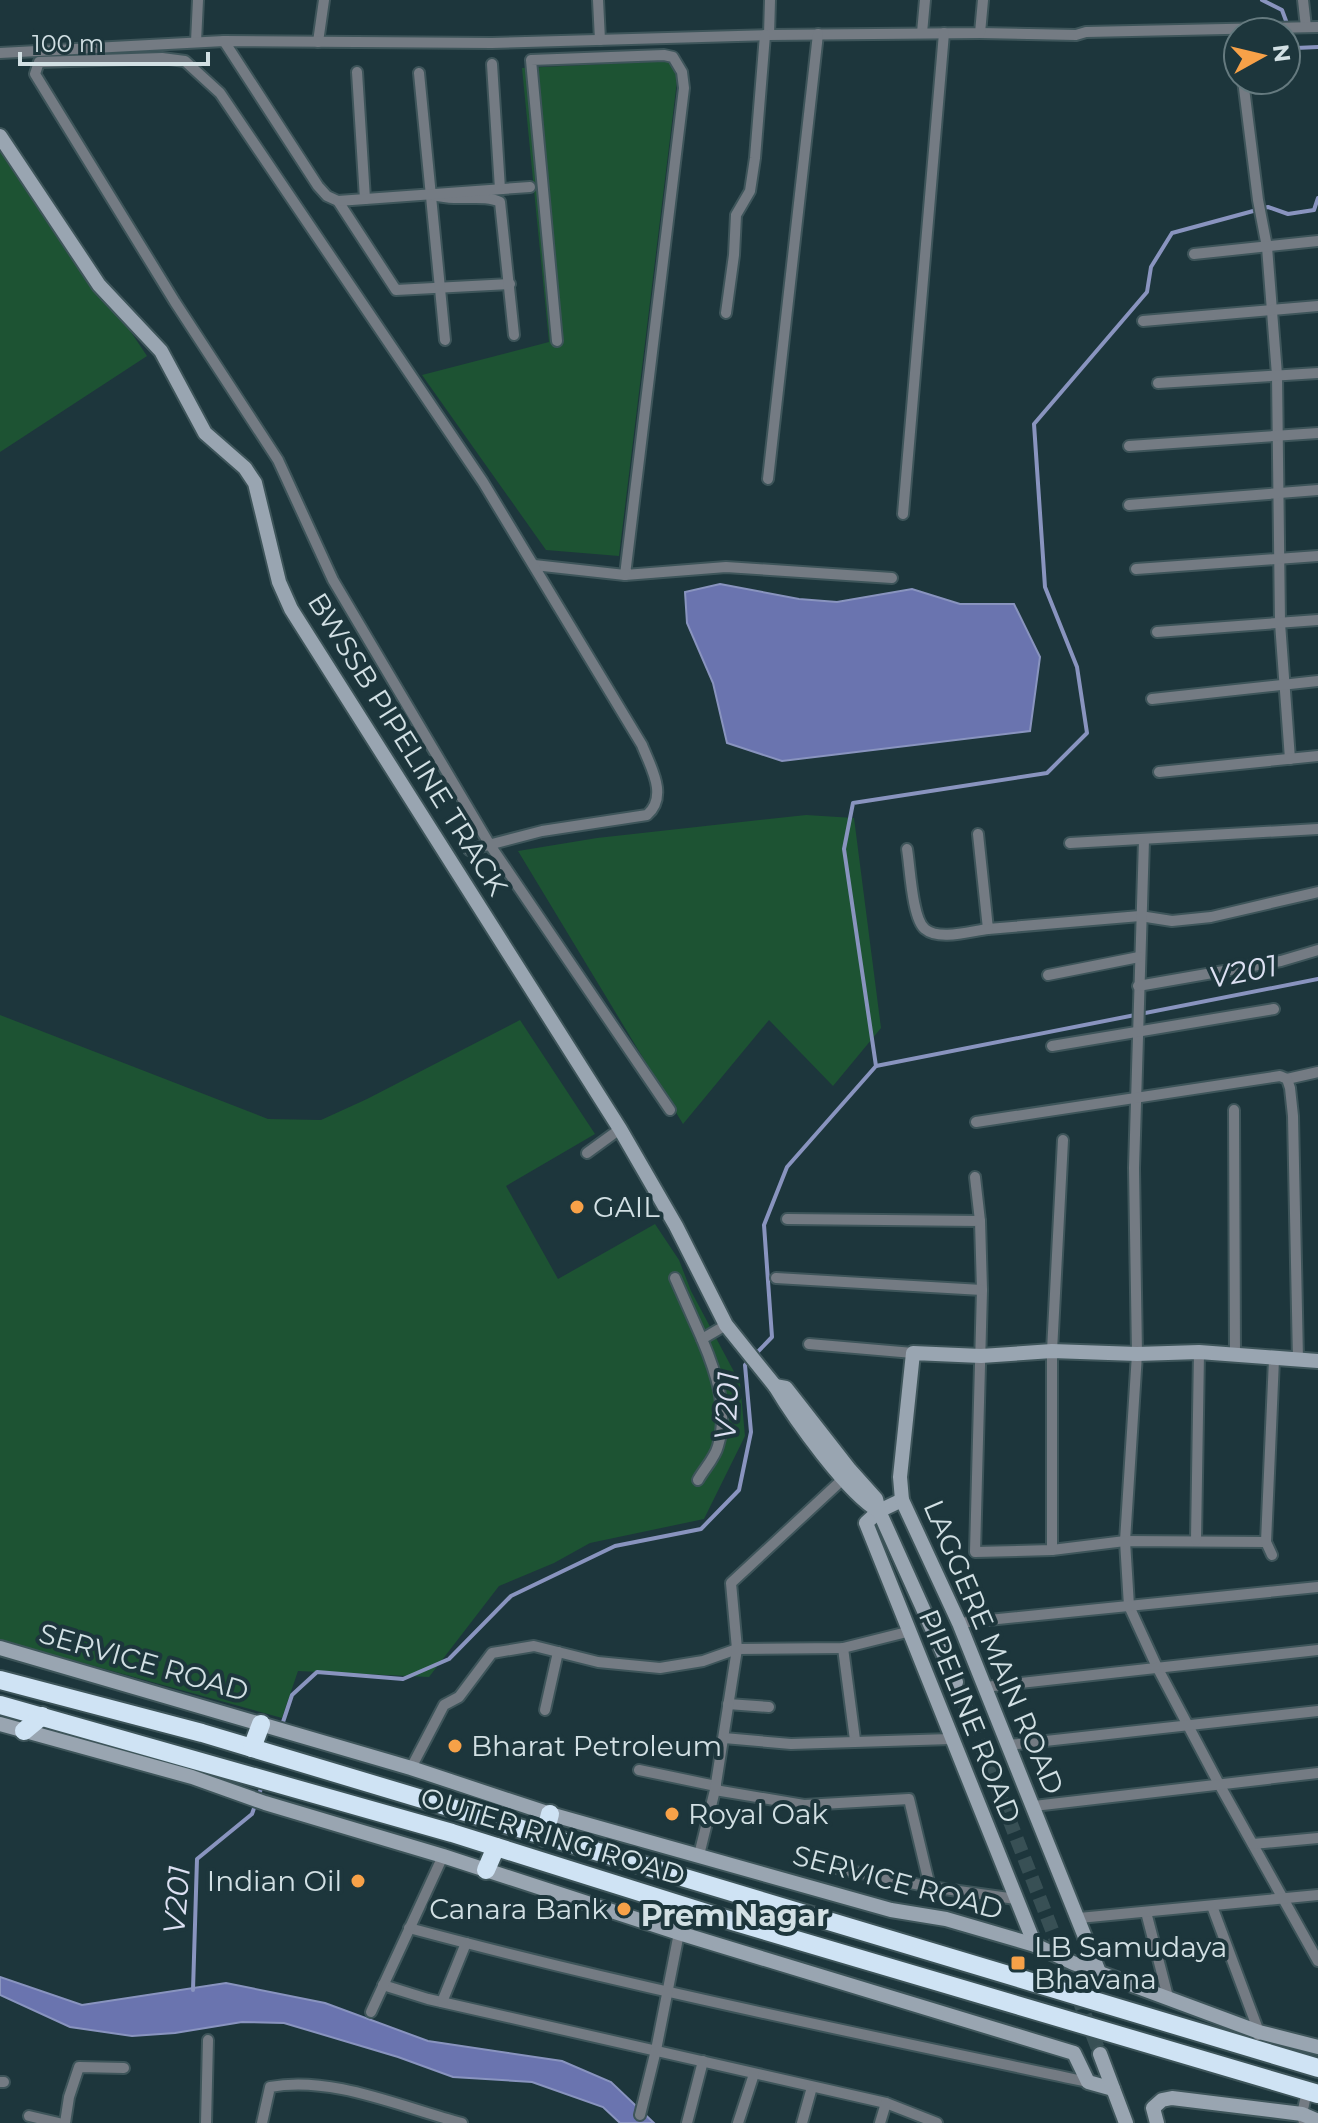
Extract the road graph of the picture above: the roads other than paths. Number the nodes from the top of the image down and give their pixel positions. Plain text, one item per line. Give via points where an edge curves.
1 (198, 0) edge
2 (324, 0) edge
3 (598, 0) edge
4 (770, 0) edge
5 (925, 0) edge
6 (983, 0) edge
7 (1303, 0) edge
8 (1307, 27) edge
9 (922, 33) junction
10 (944, 33) junction
11 (980, 33) junction
12 (818, 34) junction
13 (1222, 34) edge
14 (767, 35) junction
15 (600, 40) junction
16 (224, 41) junction
17 (196, 42) junction
18 (318, 42) junction
19 (0, 53) edge
20 (492, 64) dead end
21 (357, 72) dead end
22 (419, 73) dead end
23 (1245, 96) edge
24 (0, 136) edge
25 (530, 187) dead end
26 (500, 189) junction
27 (430, 194) junction
28 (365, 199) junction
29 (338, 201) junction
30 (1318, 241) edge
31 (1267, 247) junction
32 (1194, 254) dead end
33 (510, 284) junction
34 (440, 289) junction
35 (1318, 306) edge
36 (1271, 310) junction
37 (726, 313) dead end
38 (1143, 321) dead end
39 (514, 335) dead end
40 (445, 340) dead end
41 (557, 341) dead end
42 (1318, 373) edge
43 (1277, 375) junction
44 (1158, 383) dead end
45 (1318, 433) edge
46 (1279, 435) junction
47 (1129, 446) dead end
48 (768, 479) dead end
49 (1318, 490) edge
50 (1280, 494) junction
51 (1129, 505) dead end
52 (903, 514) dead end
53 (1318, 556) edge
54 (1280, 559) junction
55 (534, 565) junction
56 (1136, 569) dead end
57 (625, 575) junction
58 (892, 578) dead end
59 (1318, 620) edge
60 (1280, 623) junction
61 (1157, 632) dead end
62 (1318, 681) edge
63 (1286, 685) junction
64 (1152, 699) dead end
65 (1318, 756) edge
66 (1290, 759) junction
67 (1159, 772) dead end
68 (1318, 829) edge
69 (978, 834) dead end
70 (1144, 840) junction
71 (1070, 843) dead end
72 (490, 845) junction
73 (907, 849) dead end
74 (469, 850) dead end
75 (1318, 892) edge
76 (1140, 916) junction
77 (988, 929) junction
78 (1318, 950) edge
79 (1139, 957) junction
80 (1048, 975) dead end
81 (1138, 986) junction
82 (1274, 1009) dead end
83 (1138, 1031) junction
84 (1052, 1046) dead end
85 (1318, 1072) edge
86 (1287, 1079) junction
87 (1136, 1096) junction
88 (670, 1110) dead end
89 (1234, 1110) dead end
90 (976, 1122) dead end
91 (620, 1129) junction
92 (1063, 1140) dead end
93 (587, 1153) dead end
94 (975, 1177) dead end
95 (787, 1219) dead end
96 (980, 1221) junction
97 (675, 1278) dead end
98 (776, 1278) dead end
99 (982, 1290) junction
100 (726, 1325) junction
101 (702, 1339) junction
102 (809, 1344) dead end
103 (1052, 1351) junction
104 (1199, 1352) junction
105 (913, 1353) junction
106 (1137, 1354) junction
107 (981, 1356) junction
108 (1235, 1356) junction
109 (1274, 1359) junction
110 (1298, 1360) junction
111 (1318, 1361) edge
112 (775, 1386) junction
113 (843, 1479) junction
114 (698, 1480) dead end
115 (902, 1500) junction
116 (879, 1511) junction
117 (1196, 1540) junction
118 (1125, 1541) junction
119 (1266, 1542) junction
120 (1052, 1550) junction
121 (1272, 1555) dead end
122 (1318, 1587) edge
123 (1129, 1606) junction
124 (959, 1623) junction
125 (907, 1632) junction
126 (0, 1648) edge
127 (843, 1648) junction
128 (737, 1649) junction
129 (1318, 1650) edge
130 (558, 1652) junction
131 (1157, 1667) junction
132 (0, 1680) edge
133 (956, 1682) tunnel mouth
134 (985, 1687) junction
135 (728, 1704) junction
136 (0, 1705) edge
137 (769, 1707) dead end
138 (545, 1710) dead end
139 (1318, 1711) edge
140 (42, 1716) junction
141 (0, 1724) edge
142 (1188, 1724) junction
143 (267, 1726) junction
144 (24, 1731) junction
145 (724, 1738) junction
146 (951, 1739) junction
147 (855, 1740) junction
148 (1009, 1745) junction
149 (265, 1752) junction
150 (411, 1768) junction
151 (639, 1770) dead end
152 (1318, 1773) edge
153 (1219, 1784) junction
154 (716, 1788) junction
155 (1034, 1806) junction
156 (550, 1814) junction
157 (544, 1837) junction
158 (1318, 1838) edge
159 (1253, 1844) junction
160 (496, 1847) junction
161 (699, 1855) junction
162 (443, 1856) junction
163 (836, 1868) dead end
164 (486, 1870) junction
165 (930, 1887) junction
166 (1318, 1895) edge
167 (1283, 1898) junction
168 (1016, 1899) junction
169 (1212, 1906) junction
170 (1146, 1912) junction
171 (1079, 1918) junction
172 (409, 1928) junction
173 (679, 1933) junction
174 (466, 1943) junction
175 (1035, 1945) junction
176 (1318, 1961) edge
177 (1099, 1972) junction
178 (383, 1985) junction
179 (667, 1992) junction
180 (1168, 1997) junction
181 (442, 2002) junction
182 (371, 2012) dead end
183 (208, 2040) dead end
184 (1256, 2040) junction
185 (1318, 2047) edge
186 (656, 2050) junction
187 (1100, 2054) tunnel mouth
188 (703, 2061) junction
189 (124, 2068) dead end
190 (1318, 2068) edge
191 (754, 2074) junction
192 (1088, 2082) junction
193 (812, 2087) junction
194 (1113, 2089) junction
195 (1312, 2093) edge
196 (886, 2103) junction
197 (640, 2115) dead end
198 (29, 2116) dead end
199 (1303, 2118) edge
200 (1318, 2121) edge
201 (62, 2123) edge
202 (206, 2123) edge
203 (262, 2123) edge
204 (462, 2123) edge
205 (687, 2123) edge
206 (738, 2123) edge
207 (802, 2123) edge
208 (880, 2123) edge
209 (937, 2123) edge
210 (1126, 2123) edge
211 (1157, 2123) edge

1 - 17 street
2 - 18 street
3 - 15 street
4 - 14 street
5 - 9 street
6 - 11 street
7 - 8 street
9 - 10 street
9 - 12 street
10 - 11 street
10 - 52 street
11 - 13 street
12 - 14 street
12 - 48 street
14 - 15 street
14 - 37 street via 755,158 750,191 736,215
15 - 18 street
16 - 17 street
16 - 18 street
16 - 29 street via 318,186
17 - 19 street
20 - 26 street
21 - 28 street
22 - 27 street
23 - 31 street
24 - 91 street, BWSSB PIPELINE TRACK via 99,285 161,351 205,433 255,483 279,582 291,609
25 - 26 street
26 - 27 street
27 - 28 street
27 - 33 street via 444,200 500,202
27 - 34 street
28 - 29 street
29 - 34 street via 396,290
30 - 31 street
31 - 32 street
31 - 36 street
33 - 34 street
33 - 39 street
34 - 40 street
35 - 36 street
36 - 38 street
36 - 43 street
41 - 57 street via 531,60 673,57 684,88
42 - 43 street
43 - 44 street
43 - 46 street
45 - 46 street
46 - 47 street
46 - 50 street
49 - 50 street
50 - 51 street
50 - 54 street
53 - 54 street
54 - 56 street
54 - 60 street
55 - 57 street
55 - 72 street via 642,745 658,798 647,815
55 - 72 street via 220,93 185,61 39,62 35,74 278,460 333,580
57 - 58 street via 726,567
59 - 60 street
60 - 61 street
60 - 63 street
62 - 63 street
63 - 64 street
63 - 66 street
65 - 66 street
66 - 67 street
68 - 70 street
69 - 77 street
70 - 71 street
70 - 76 street
72 - 74 street
72 - 88 street
73 - 77 street via 917,917 925,929 952,934
75 - 76 street via 1211,917 1172,921
76 - 77 street
76 - 79 street
78 - 81 street
79 - 80 street
79 - 81 street
81 - 83 street
82 - 83 street
83 - 84 street
83 - 87 street
85 - 86 street
86 - 87 street
86 - 110 street via 1293,1116
87 - 90 street
87 - 106 street
89 - 108 street
91 - 93 street
91 - 100 street, BWSSB PIPELINE TRACK
92 - 103 street
94 - 96 street
95 - 96 street
96 - 99 street
97 - 101 street
98 - 99 street
99 - 107 street
100 - 101 street
100 - 112 street, BWSSB PIPELINE TRACK
101 - 114 street via 719,1385 721,1424 718,1447
102 - 105 street
103 - 106 street
103 - 107 street
103 - 120 street
104 - 106 street
104 - 108 street
104 - 117 street
105 - 107 street
105 - 115 street, LAGGERE MAIN ROAD
106 - 118 street
107 - 120 street via 975,1552
108 - 109 street
109 - 110 street
109 - 119 street
110 - 111 street
112 - 113 street
112 - 116 street via 786,1388 876,1499
113 - 116 street
113 - 128 street via 731,1583
115 - 116 street
115 - 124 street, LAGGERE MAIN ROAD
116 - 125 street, PIPELINE ROAD via 866,1523
116 - 133 street
117 - 118 street
117 - 119 street
118 - 120 street
118 - 123 street
119 - 121 street
122 - 123 street
123 - 124 street
123 - 131 street
124 - 134 street, LAGGERE MAIN ROAD
125 - 127 street
125 - 146 street, PIPELINE ROAD
126 - 143 street, SERVICE ROAD
127 - 128 street
127 - 147 street
128 - 130 street via 660,1668
128 - 135 street
129 - 131 street
130 - 138 street
130 - 150 street via 534,1646 492,1653 459,1697 444,1705
131 - 134 street
131 - 142 street
132 - 149 highway, OUTER RING ROAD
134 - 148 street, LAGGERE MAIN ROAD
135 - 137 street
135 - 145 street
136 - 140 highway, OUTER RING ROAD
139 - 142 street
140 - 144 highway
140 - 160 highway, OUTER RING ROAD
141 - 144 street
142 - 148 street
142 - 153 street
143 - 149 highway
143 - 150 street, SERVICE ROAD
144 - 162 street
145 - 147 street via 791,1744
145 - 154 street
146 - 147 street
146 - 168 street, PIPELINE ROAD
148 - 155 street, LAGGERE MAIN ROAD
149 - 157 highway, OUTER RING ROAD
150 - 156 street, SERVICE ROAD
151 - 154 street
152 - 153 street
153 - 155 street
153 - 159 street
154 - 161 street
154 - 165 street via 804,1805 909,1799
155 - 171 street, LAGGERE MAIN ROAD
156 - 157 highway
156 - 161 street, SERVICE ROAD
157 - 184 highway, OUTER RING ROAD via 1121,2010
158 - 159 street
159 - 167 street
160 - 164 highway
160 - 195 highway, OUTER RING ROAD
161 - 175 street, SERVICE ROAD
162 - 164 street
162 - 172 street
163 - 165 street
164 - 173 street
165 - 168 street
166 - 167 street
167 - 169 street
167 - 176 street
168 - 175 street, PIPELINE ROAD
169 - 170 street
169 - 184 street
170 - 171 street
170 - 180 street
171 - 177 street, LAGGERE MAIN ROAD
172 - 174 street
172 - 178 street
173 - 179 street
173 - 192 street via 1074,2053
174 - 179 street
174 - 181 street
175 - 177 street, SERVICE ROAD
177 - 180 street, SERVICE ROAD
178 - 181 street
178 - 182 street
179 - 186 street
179 - 192 street
180 - 184 street, SERVICE ROAD
181 - 186 street
183 - 202 street
184 - 185 street, SERVICE ROAD
184 - 190 highway, OUTER RING ROAD
186 - 188 street
186 - 197 street
187 - 194 street
188 - 191 street
188 - 205 street
189 - 201 street via 79,2067
191 - 193 street
191 - 206 street
192 - 194 street
193 - 196 street
193 - 207 street
194 - 210 street
195 - 199 street
196 - 208 street
196 - 209 street
198 - 201 street
199 - 200 street
199 - 211 street via 1172,2098 1153,2108
203 - 204 street via 270,2087 291,2084 349,2090

